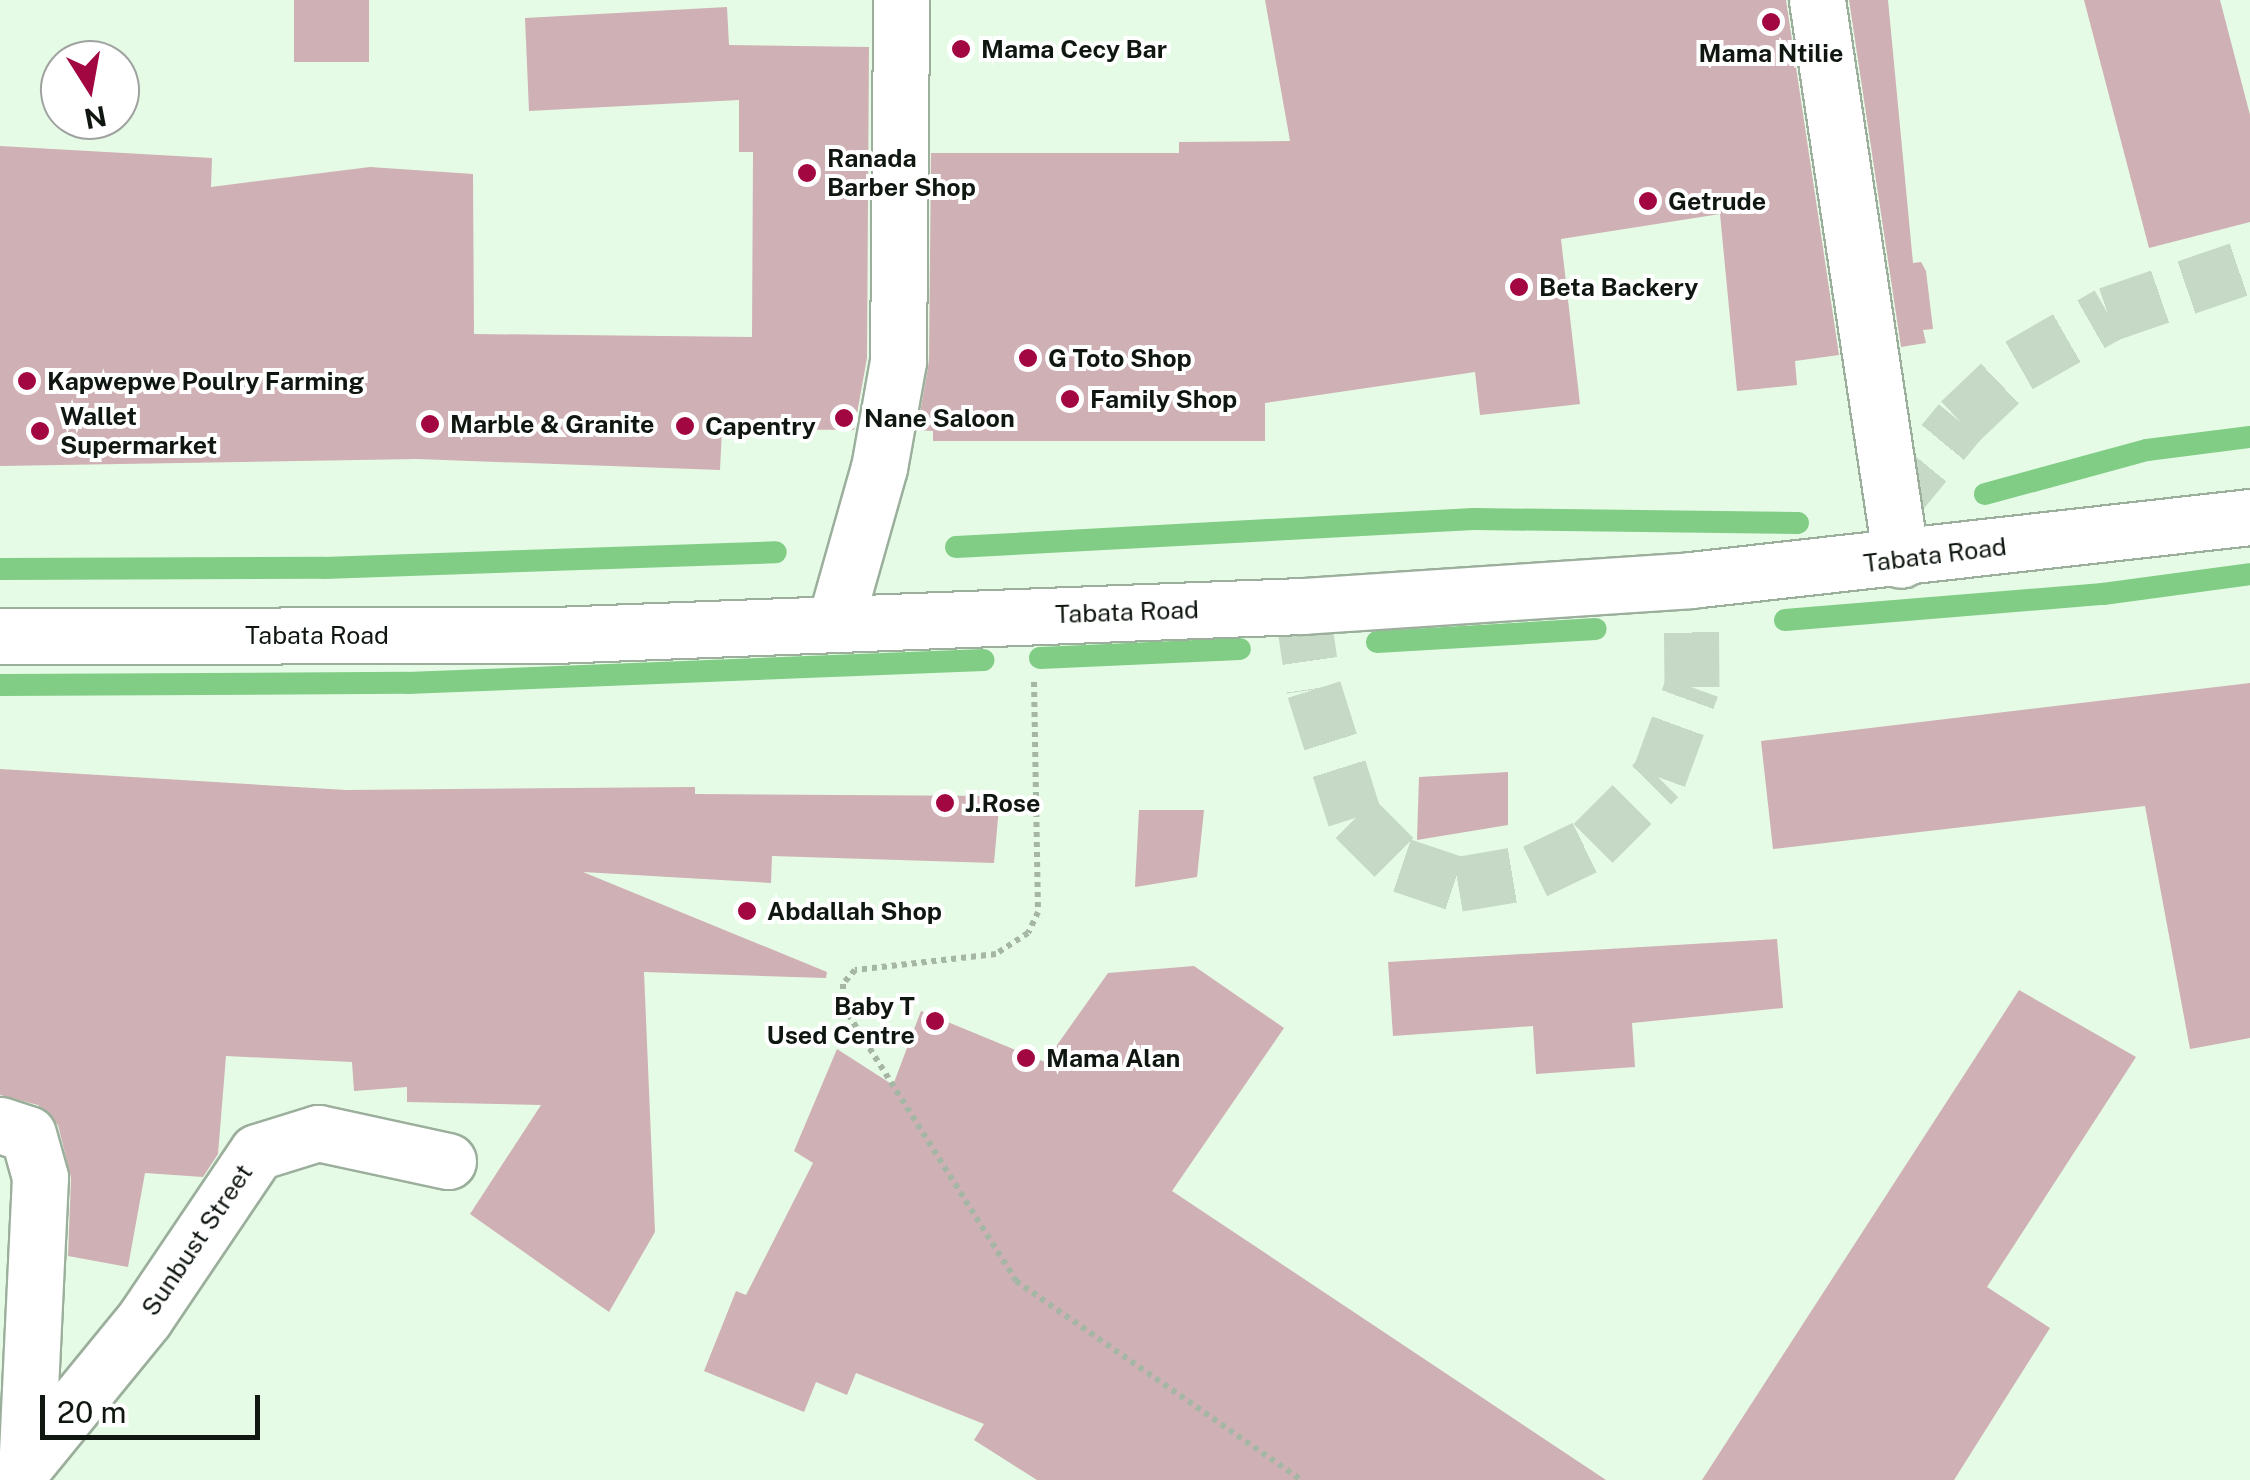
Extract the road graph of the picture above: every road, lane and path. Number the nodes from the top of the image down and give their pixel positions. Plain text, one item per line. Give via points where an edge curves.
1 (902, 0) edge
2 (1817, 0) edge
3 (2250, 517) edge
4 (1901, 560) junction
5 (1033, 616) junction
6 (835, 624) junction
7 (0, 636) edge
8 (0, 1125) edge
9 (448, 1161) dead end
10 (20, 1468) edge
11 (1301, 1480) edge

1 - 6 main road via 898,361 879,468
2 - 4 main road
3 - 4 main road, Tabata Road
4 - 5 main road, Tabata Road via 1322,604
5 - 6 main road, Tabata Road
5 - 11 path via 1038,912 1028,933 996,954 855,970 843,984 844,1006 1016,1282
6 - 7 main road, Tabata Road via 554,634
8 - 10 main road via 28,1134 40,1177
9 - 10 main road, Sunbust Street via 318,1133 257,1152 146,1318

